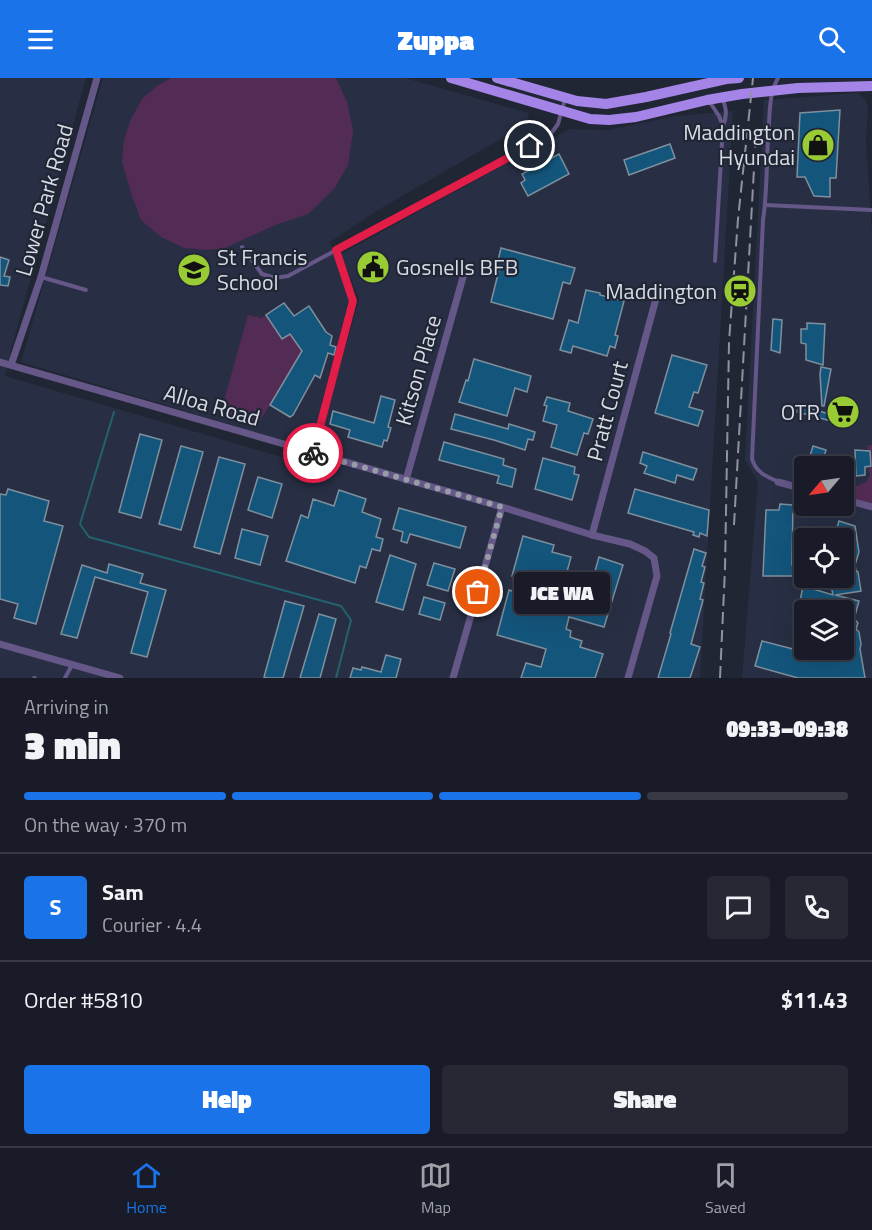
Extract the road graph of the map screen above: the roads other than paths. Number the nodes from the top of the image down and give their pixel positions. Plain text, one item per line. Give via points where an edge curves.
1 (97, 78) edge
2 (451, 78) edge
3 (497, 78) edge
4 (700, 78) edge
5 (739, 78) edge
6 (778, 78) edge
7 (872, 86) edge
8 (681, 89) junction
9 (772, 91) junction
10 (722, 97) junction
11 (565, 98) junction
12 (707, 100) junction
13 (561, 110) junction
14 (723, 126) junction
15 (765, 206) junction
16 (872, 210) edge
17 (242, 247) dead end
18 (336, 250) junction
19 (715, 261) dead end
20 (465, 270) dead end
21 (41, 277) junction
22 (86, 290) dead end
23 (657, 296) dead end
24 (0, 362) edge
25 (11, 365) junction
26 (313, 453) junction
27 (406, 480) junction
28 (778, 482) joint
29 (794, 486) edge
30 (854, 502) edge
31 (502, 507) junction
32 (872, 507) edge
33 (592, 535) junction
34 (0, 644) edge
35 (73, 664) junction
36 (65, 678) edge
37 (120, 678) edge
38 (453, 678) edge
39 (628, 678) edge

1 - 21 street, Lower Park Road
2 - 13 main road
3 - 11 main road
4 - 8 main road
5 - 8 main road
6 - 9 lane
7 - 9 main road
8 - 10 main road via 714,92
8 - 11 main road via 606,104
9 - 10 main road
9 - 15 lane
10 - 12 main road
10 - 14 lane via 726,106
11 - 13 lane
12 - 13 main road via 618,119 590,119
12 - 14 lane
13 - 18 lane via 550,135
14 - 19 lane
15 - 16 lane
15 - 28 lane via 752,459 760,473
17 - 18 lane via 262,274 275,278 288,276
18 - 26 lane via 353,301
20 - 27 street, Kitson Place
21 - 22 lane
21 - 25 street, Lower Park Road
23 - 33 street, Pratt Court
24 - 25 street, Alloa Road
25 - 26 street, Alloa Road
26 - 27 street, Alloa Road
27 - 31 street, Alloa Road
28 - 29 street
30 - 32 street
31 - 33 street, Alloa Road
31 - 38 street
33 - 39 street, Alloa Road via 630,544 654,558 657,576
34 - 35 street
35 - 36 lane
35 - 37 street

